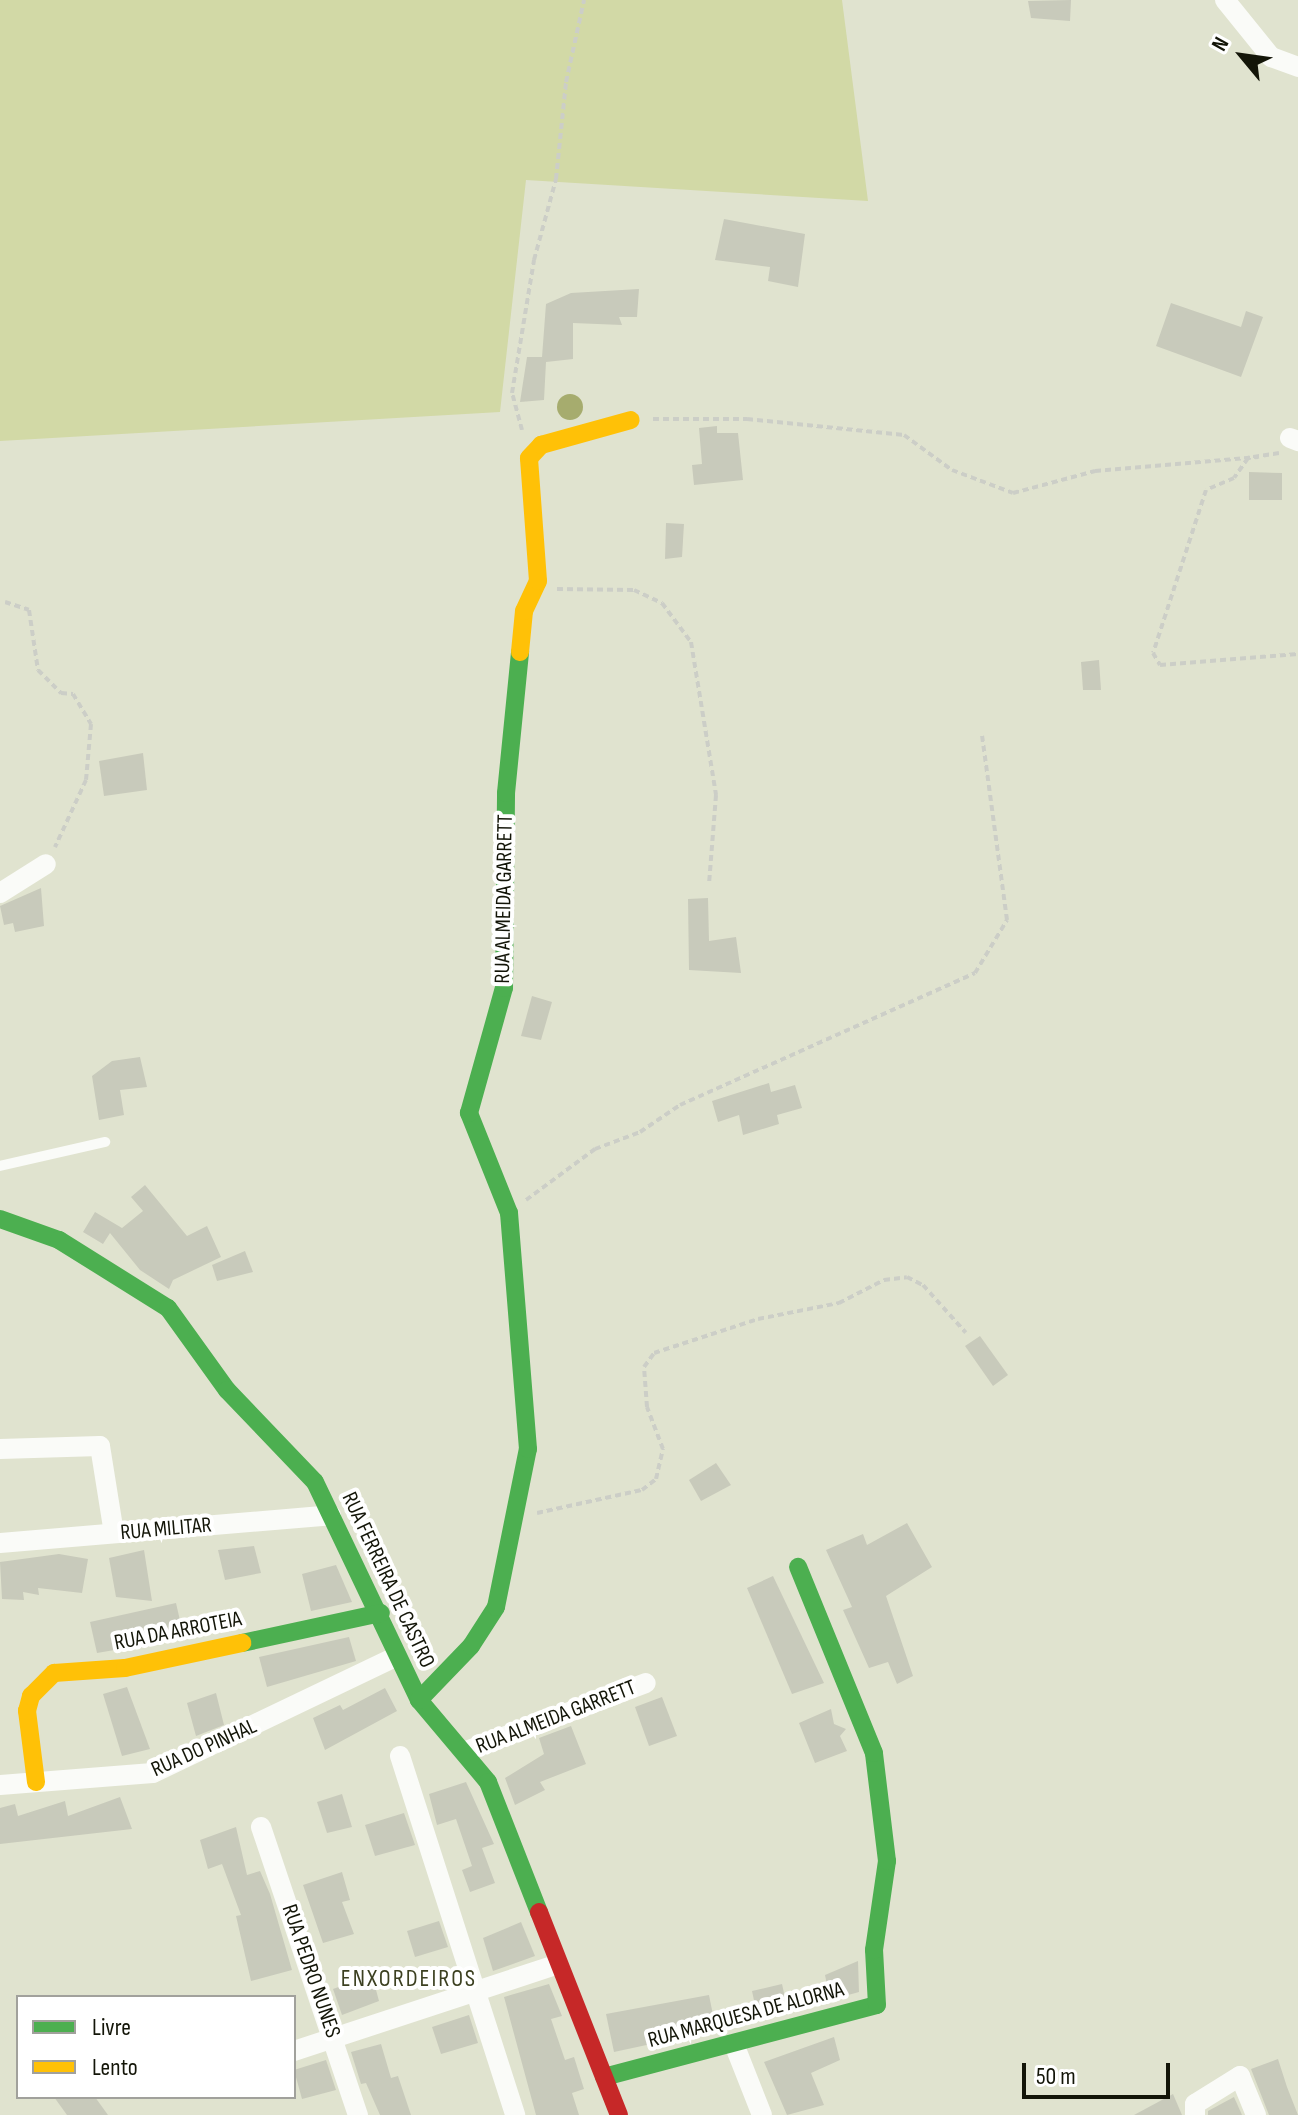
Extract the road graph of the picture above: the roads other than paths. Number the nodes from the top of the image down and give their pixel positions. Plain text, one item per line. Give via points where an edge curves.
1 (1225, 0) edge
2 (1298, 67) edge
3 (631, 420) road end
4 (46, 864) road end
5 (0, 893) edge
6 (105, 1142) dead end
7 (0, 1166) edge
8 (0, 1219) edge
9 (0, 1449) edge
10 (331, 1515) junction
11 (114, 1533) junction
12 (0, 1543) edge
13 (798, 1567) dead end
14 (381, 1613) junction
15 (395, 1657) junction
16 (646, 1683) dead end
17 (419, 1700) junction
18 (466, 1751) junction
19 (400, 1756) dead end
20 (36, 1782) junction
21 (0, 1785) edge
22 (261, 1827) dead end
23 (556, 1965) junction
24 (478, 1992) junction
25 (334, 2038) junction
26 (734, 2044) junction
27 (296, 2050) edge
28 (604, 2077) junction
29 (358, 2115) edge
30 (515, 2115) edge
31 (619, 2115) edge
32 (762, 2115) edge
33 (1195, 2115) edge
34 (1256, 2115) edge

1 - 2 street via 1271,57
3 - 17 street, RUA ALMEIDA GARRETT via 532,450 535,588 524,611 506,793 504,988 469,1113 509,1213 528,1449 496,1607 471,1646
4 - 5 street
6 - 7 lane
8 - 10 street, RUA FERREIRA DE CASTRO via 59,1240 168,1308 227,1390 315,1482
9 - 11 street via 100,1446
10 - 11 street, RUA MILITAR
10 - 14 street, RUA FERREIRA DE CASTRO
11 - 12 street, RUA MILITAR
13 - 26 street, RUA MARQUESA DE ALORNA via 874,1753 887,1861 874,1950 877,2005
14 - 15 street, RUA FERREIRA DE CASTRO
14 - 20 street, RUA DA ARROTEIA via 125,1668 54,1673 31,1696 27,1711
15 - 17 street, RUA FERREIRA DE CASTRO
15 - 20 street, RUA DO PINHAL via 153,1773
16 - 18 street, RUA ALMEIDA GARRETT
17 - 18 street, RUA FERREIRA DE CASTRO
18 - 23 street, RUA FERREIRA DE CASTRO via 500,1809
19 - 24 street
20 - 21 street, RUA DO PINHAL
22 - 25 street, RUA PEDRO NUNES
23 - 24 street
23 - 28 street, RUA FERREIRA DE CASTRO
24 - 25 street
24 - 30 street
25 - 27 street
25 - 29 street, RUA PEDRO NUNES
26 - 28 street, RUA MARQUESA DE ALORNA
26 - 32 street
28 - 31 street, RUA FERREIRA DE CASTRO
33 - 34 street via 1195,2104 1240,2076

